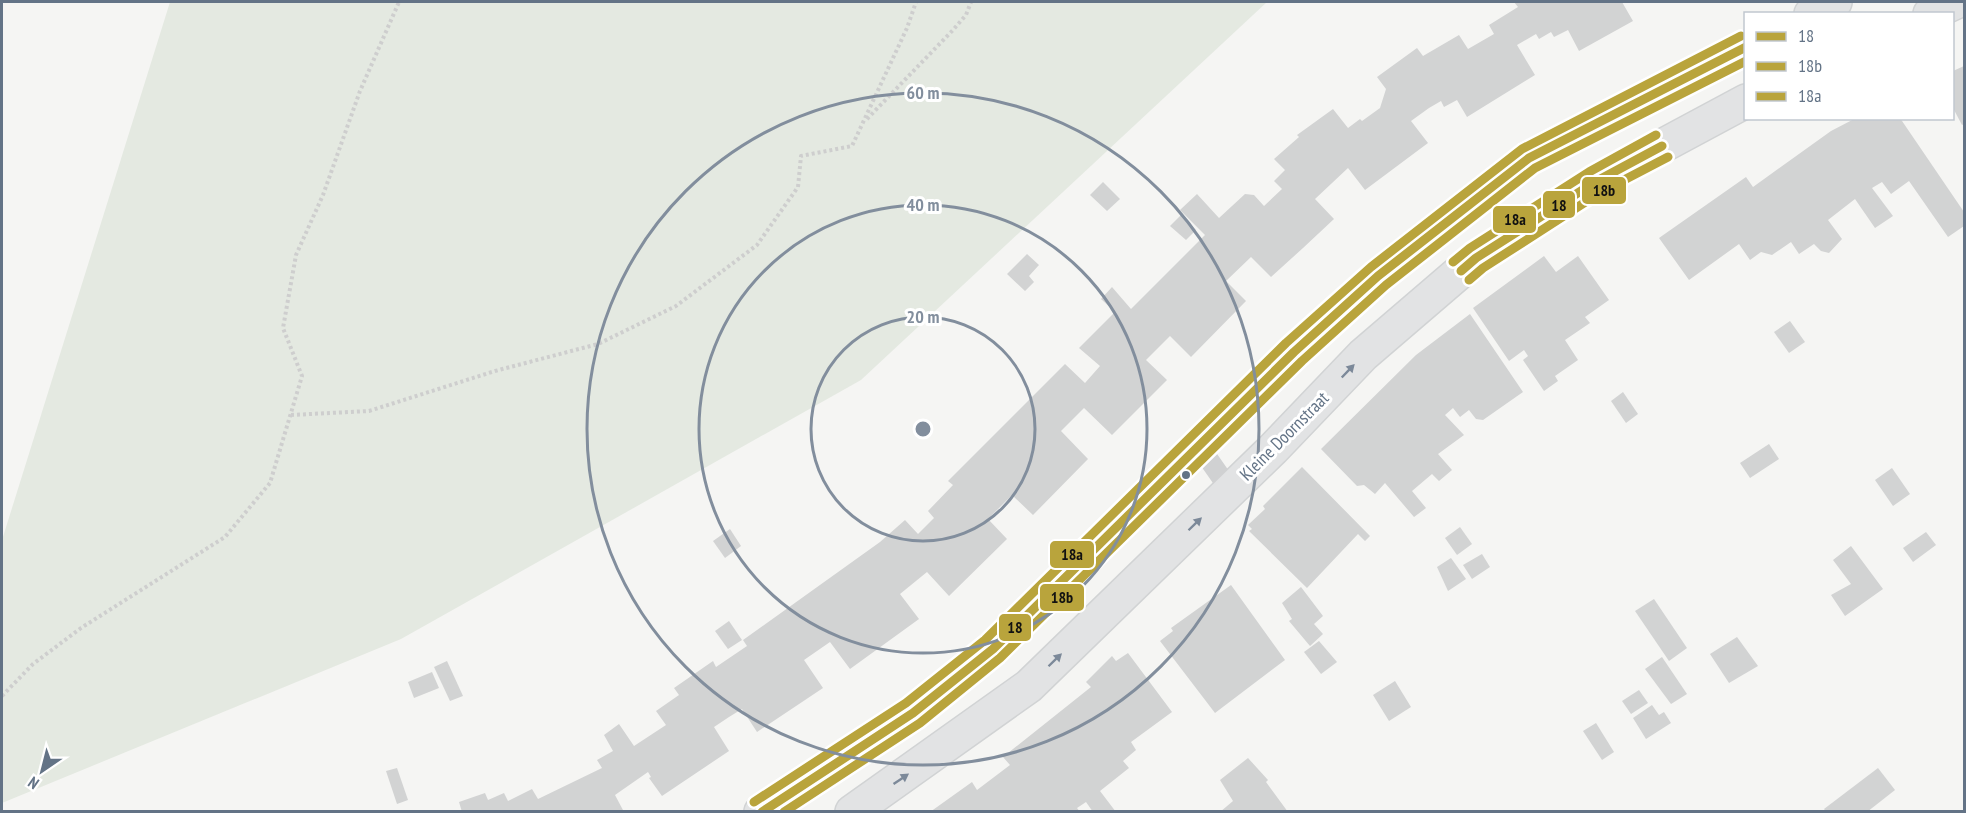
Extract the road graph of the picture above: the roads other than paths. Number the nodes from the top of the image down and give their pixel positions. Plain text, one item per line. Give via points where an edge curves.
1 (1835, 2) edge
2 (1956, 2) edge
3 (1815, 12) edge
4 (1934, 12) edge
5 (1744, 48) edge
6 (1744, 102) edge
7 (1200, 447) junction
8 (1230, 490) junction
9 (761, 812) edge
10 (852, 812) edge

1 - 3 street
2 - 4 street
5 - 7 street via 1529,159 1378,276 1294,352
8 -> 6 street, Kleine Doornstraat via 1363,355 1476,258 1595,182
7 - 8 lane
7 - 9 street via 993,649 913,713
10 -> 8 street, Kleine Doornstraat via 1029,686

